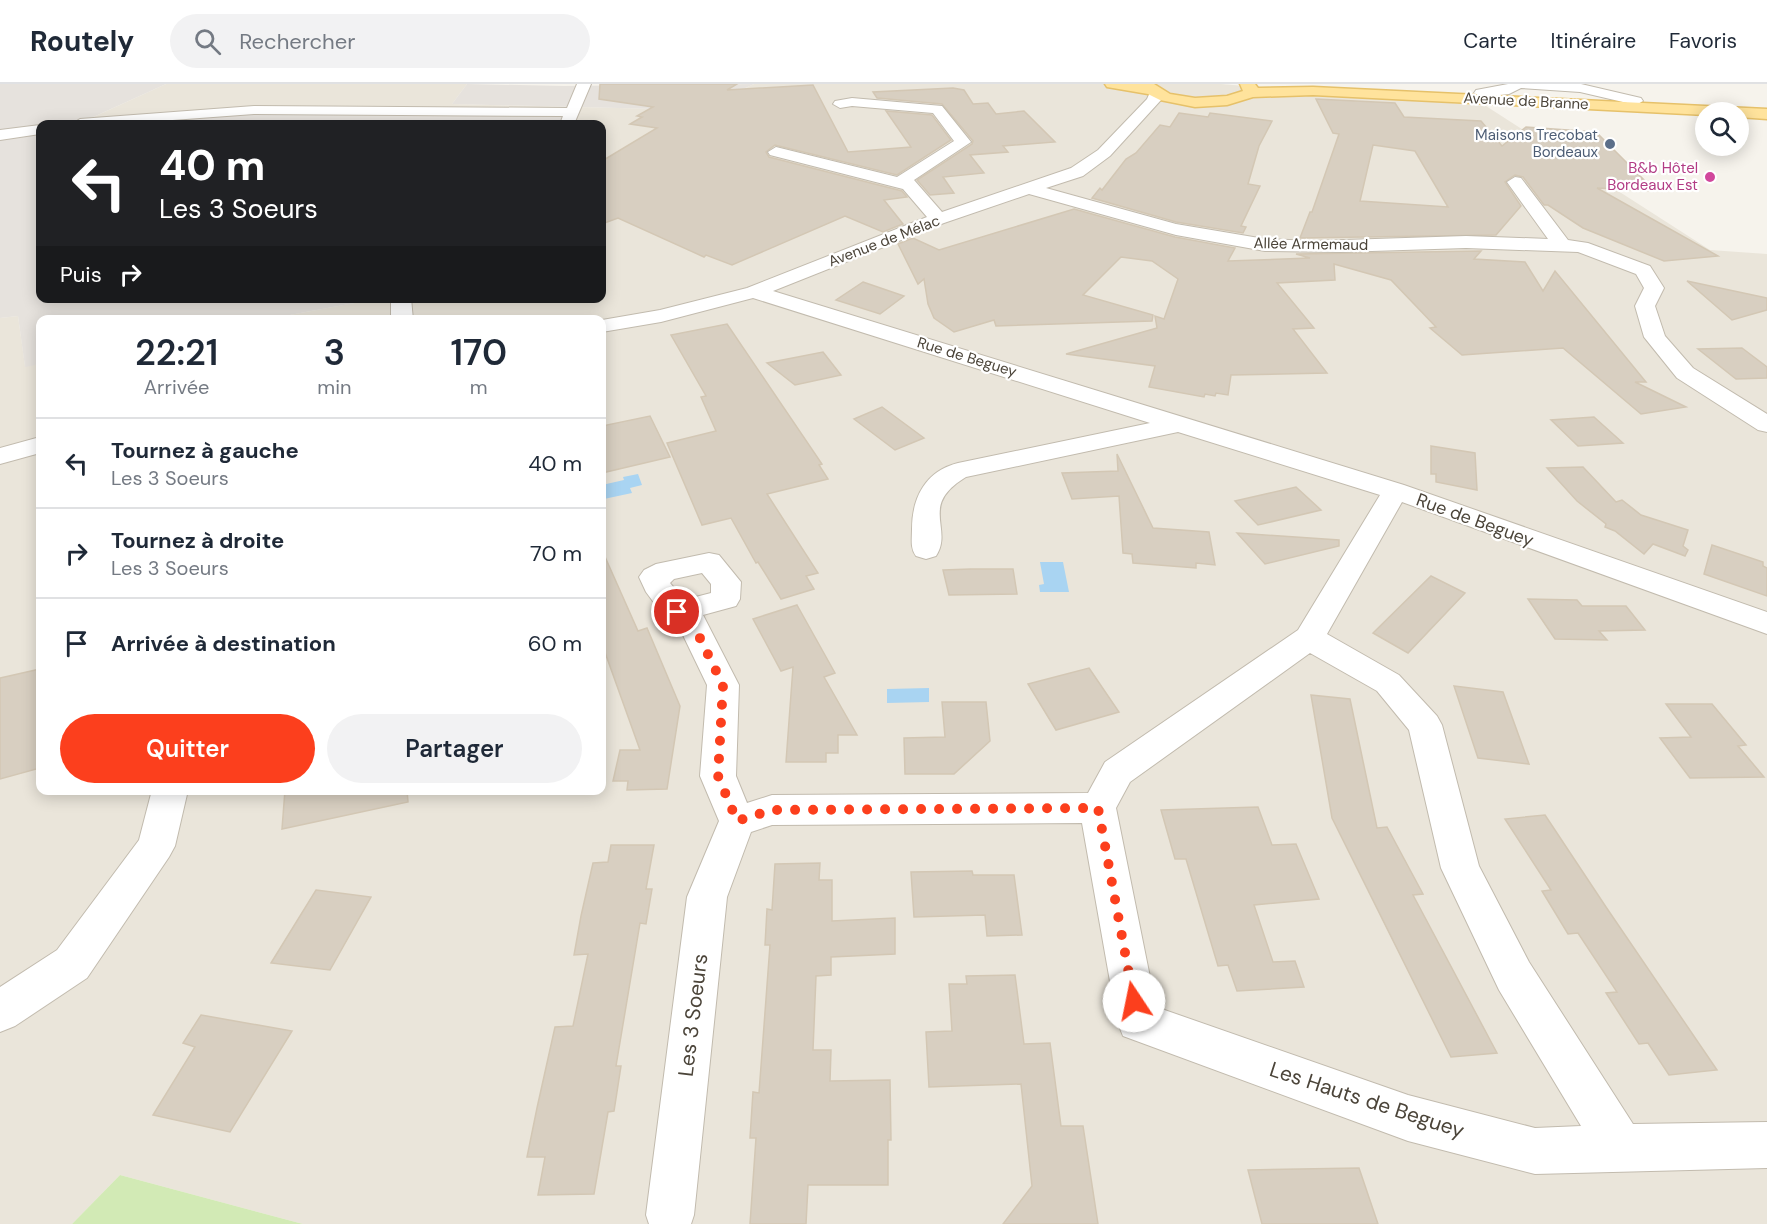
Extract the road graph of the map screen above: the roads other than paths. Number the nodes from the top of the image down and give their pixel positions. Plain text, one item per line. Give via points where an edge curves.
1 (584, 84) edge
2 (1112, 84) edge
3 (1287, 84) edge
4 (1519, 84) edge
5 (1151, 89) edge
6 (1248, 89) edge
7 (1481, 93) junction
8 (1178, 100) junction
9 (1636, 101) junction
10 (840, 104) dead end
11 (1767, 108) edge
12 (254, 110) junction
13 (1144, 111) junction
14 (1767, 114) edge
15 (569, 118) edge
16 (118, 120) edge
17 (237, 120) edge
18 (36, 130) edge
19 (0, 135) edge
20 (776, 152) dead end
21 (1515, 182) dead end
22 (909, 185) junction
23 (1030, 189) junction
24 (938, 219) junction
25 (1562, 245) junction
26 (754, 292) junction
27 (606, 326) edge
28 (1181, 424) junction
29 (1767, 425) edge
30 (36, 446) edge
31 (0, 456) edge
32 (1395, 491) junction
33 (926, 550) dead end
34 (677, 612) dead end
35 (1767, 623) edge
36 (1309, 638) junction
37 (169, 795) edge
38 (1098, 808) junction
39 (737, 821) junction
40 (0, 1011) edge
41 (1767, 1145) edge
42 (1621, 1148) junction
43 (670, 1215) dead end

1 - 15 street
2 - 5 main road
3 - 7 main road, Avenue de Branne
4 - 7 street via 1509,90
4 - 9 street via 1580,88
5 - 8 main road, Avenue de Branne
5 - 13 street, Avenue de Mélac via 1154,100
6 - 8 main road, Avenue de Branne via 1236,100
6 - 14 main road, Avenue de Branne
7 - 9 main road, Avenue de Branne
8 - 13 street, Avenue de Mélac
9 - 11 main road, Avenue de Branne
10 - 22 street via 937,109 963,142 904,179
12 - 15 street
12 - 16 street
12 - 17 street
13 - 23 street, Avenue de Mélac via 1104,153 1077,172
18 - 19 street
20 - 22 street
21 - 25 street
22 - 24 street
23 - 24 street, Avenue de Mélac
23 - 25 street, Allée Armemaud via 1151,224 1267,245
24 - 26 street, Avenue de Mélac
25 - 29 street, Allée Armemaud via 1581,247 1644,270 1654,288 1645,306 1655,337 1685,373
26 - 27 street, Avenue de Mélac
26 - 28 street, Rue de Beguey
28 - 32 street, Rue de Beguey
28 - 33 street, Rue de Beguey via 958,471 945,477 927,501
30 - 31 street
32 - 35 street, Rue de Beguey
32 - 36 street
34 - 39 street via 692,622 723,685 718,776
36 - 38 street via 1117,772
36 - 42 street via 1388,683 1425,725 1460,868 1514,976
37 - 40 street via 156,846 72,964
38 - 39 street via 772,810
38 - 42 street, Les Hauts de Beguey via 1138,1021 1408,1118 1535,1151
39 - 43 street, Les 3 Soeurs via 706,897
41 - 42 street

